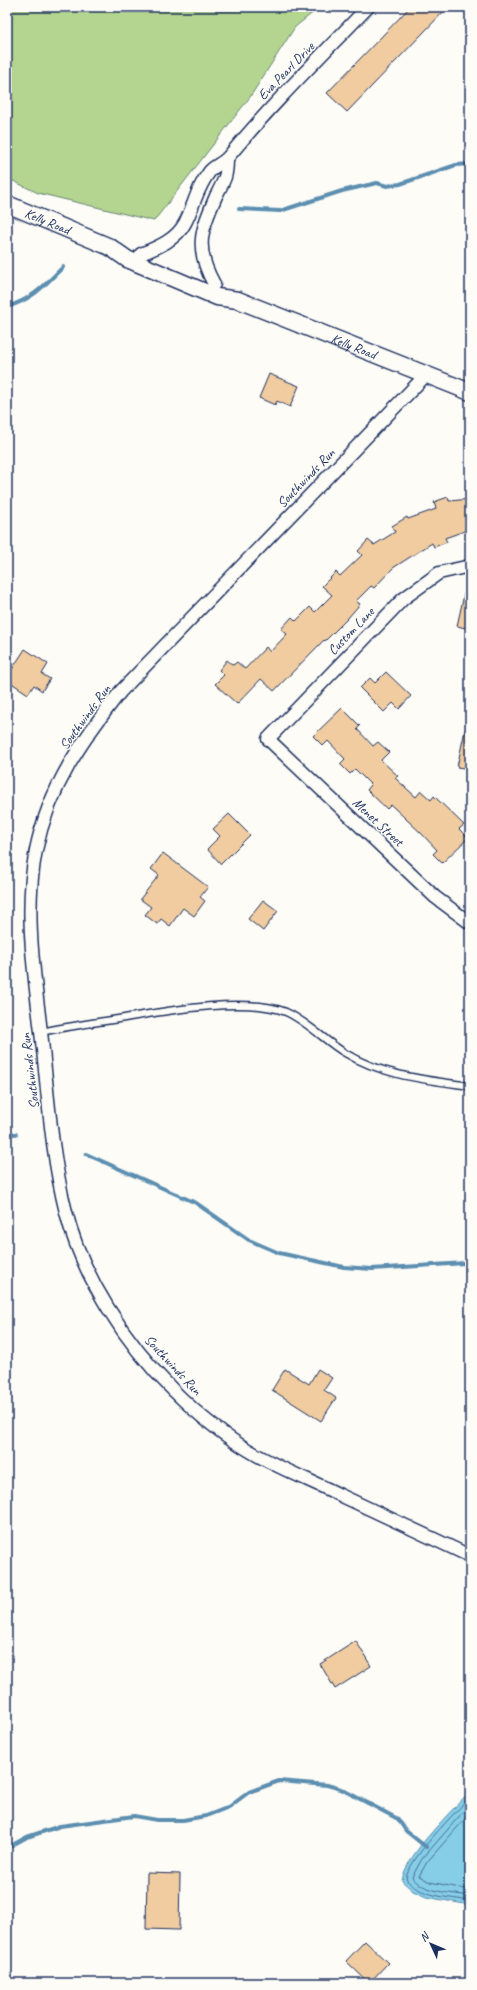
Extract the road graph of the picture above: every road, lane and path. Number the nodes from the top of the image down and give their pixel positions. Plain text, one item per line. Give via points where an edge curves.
1 (368, 7) edge
2 (228, 158) junction
3 (7, 204) edge
4 (110, 247) junction
5 (141, 254) junction
6 (214, 284) junction
7 (238, 300) junction
8 (426, 375) junction
9 (470, 392) edge
10 (470, 566) edge
11 (268, 739) joint
12 (470, 922) edge
13 (40, 1032) junction
14 (470, 1086) edge
15 (470, 1556) edge

1 - 2 street, Eva Pearl Drive via 251,130
2 - 5 street, Eva Pearl Drive via 211,169 202,182 185,224 178,232 162,245
2 - 6 street, Eva Pearl Drive via 225,177 212,205 202,239 201,251
3 - 4 street, Kelly Road
4 - 5 street, Kelly Road
4 - 7 street, Kelly Road via 127,259 217,297
5 - 6 street, Kelly Road
6 - 7 street, Kelly Road
7 - 8 street, Kelly Road
8 - 9 street, Kelly Road
8 - 13 street, Southwinds Run via 121,691 88,733 61,777 36,850 32,886 30,927
10 - 11 street, Custom Lane via 440,573 403,599
11 - 12 street, Menet Street via 435,897
13 - 14 lane via 168,1011 221,1006 258,1006 285,1012 308,1025 345,1053 373,1067 411,1077
13 - 15 street, Southwinds Run via 56,1160 66,1214 81,1256 114,1320 147,1363 209,1424 255,1454

